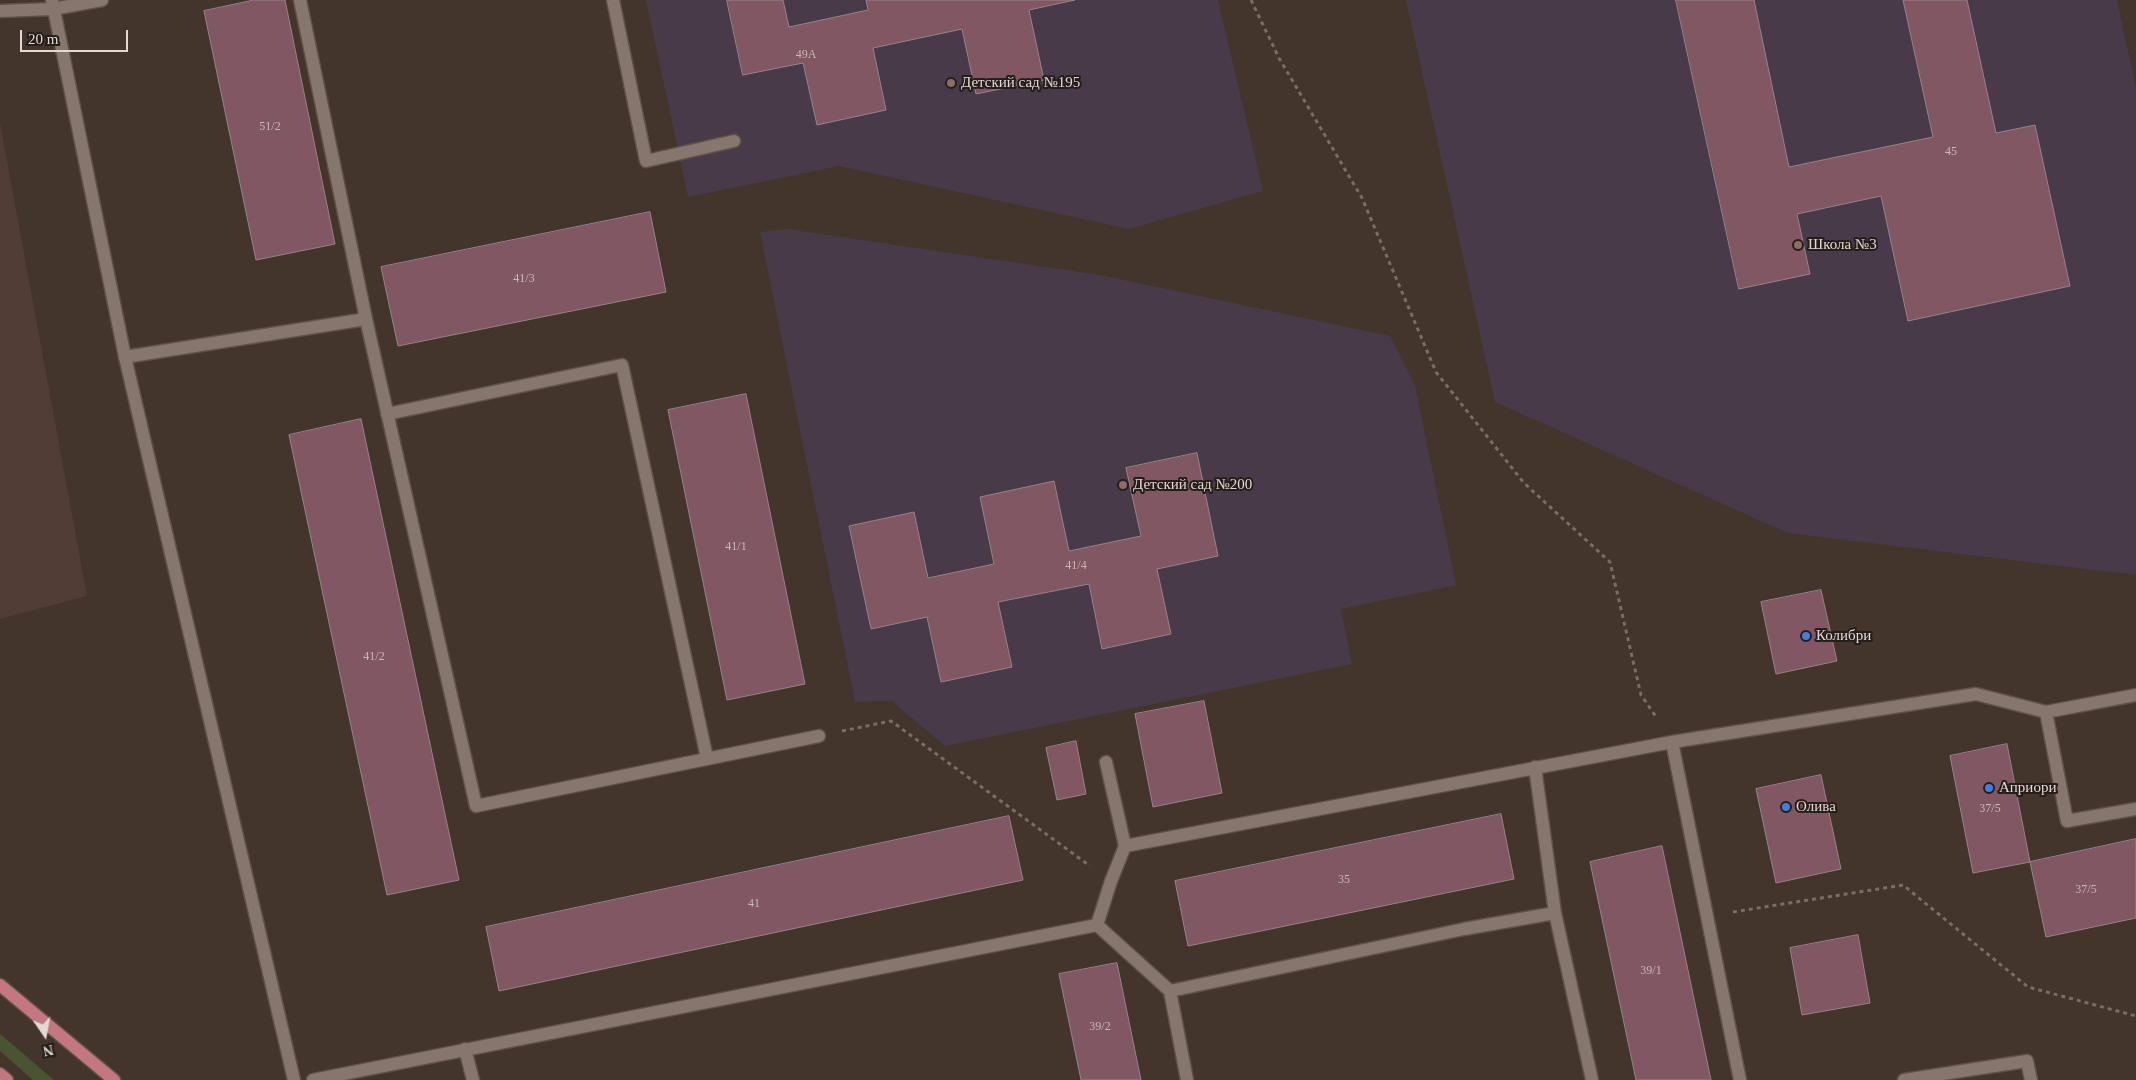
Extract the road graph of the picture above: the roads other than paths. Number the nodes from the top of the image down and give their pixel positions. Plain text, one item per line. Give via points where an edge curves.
1 (102, 0) edge
2 (300, 0) edge
3 (613, 0) edge
4 (53, 4) edge
5 (0, 11) edge
6 (734, 142) dead end
7 (366, 319) junction
8 (125, 357) junction
9 (388, 414) junction
10 (2136, 695) edge
11 (2046, 712) junction
12 (819, 736) road end
13 (1672, 742) junction
14 (707, 758) junction
15 (1106, 762) dead end
16 (1535, 767) junction
17 (2136, 809) edge
18 (1125, 846) junction
19 (1555, 913) junction
20 (1097, 925) junction
21 (0, 986) edge
22 (1170, 991) junction
23 (465, 1049) junction
24 (0, 1074) edge
25 (7, 1080) edge
26 (114, 1080) edge
27 (294, 1080) edge
28 (313, 1080) edge
29 (473, 1080) edge
30 (1187, 1080) edge
31 (1592, 1080) edge
32 (1740, 1080) edge
33 (1904, 1080) edge
34 (2031, 1080) edge

1 - 4 street
2 - 7 street
3 - 6 street via 646,161
4 - 5 street
4 - 8 street
7 - 8 street
7 - 9 street
8 - 27 street
9 - 14 street via 476,806
9 - 14 street via 622,365
10 - 11 street
11 - 13 street via 1976,694
11 - 17 street via 2067,821
12 - 14 street
13 - 16 street
13 - 32 street
15 - 18 street
16 - 18 street
16 - 19 street
18 - 20 street
19 - 22 street
19 - 31 street
20 - 22 street
20 - 23 street
21 - 26 main road
22 - 30 street
23 - 28 street
23 - 29 street
24 - 25 main road
33 - 34 street via 2027,1061

